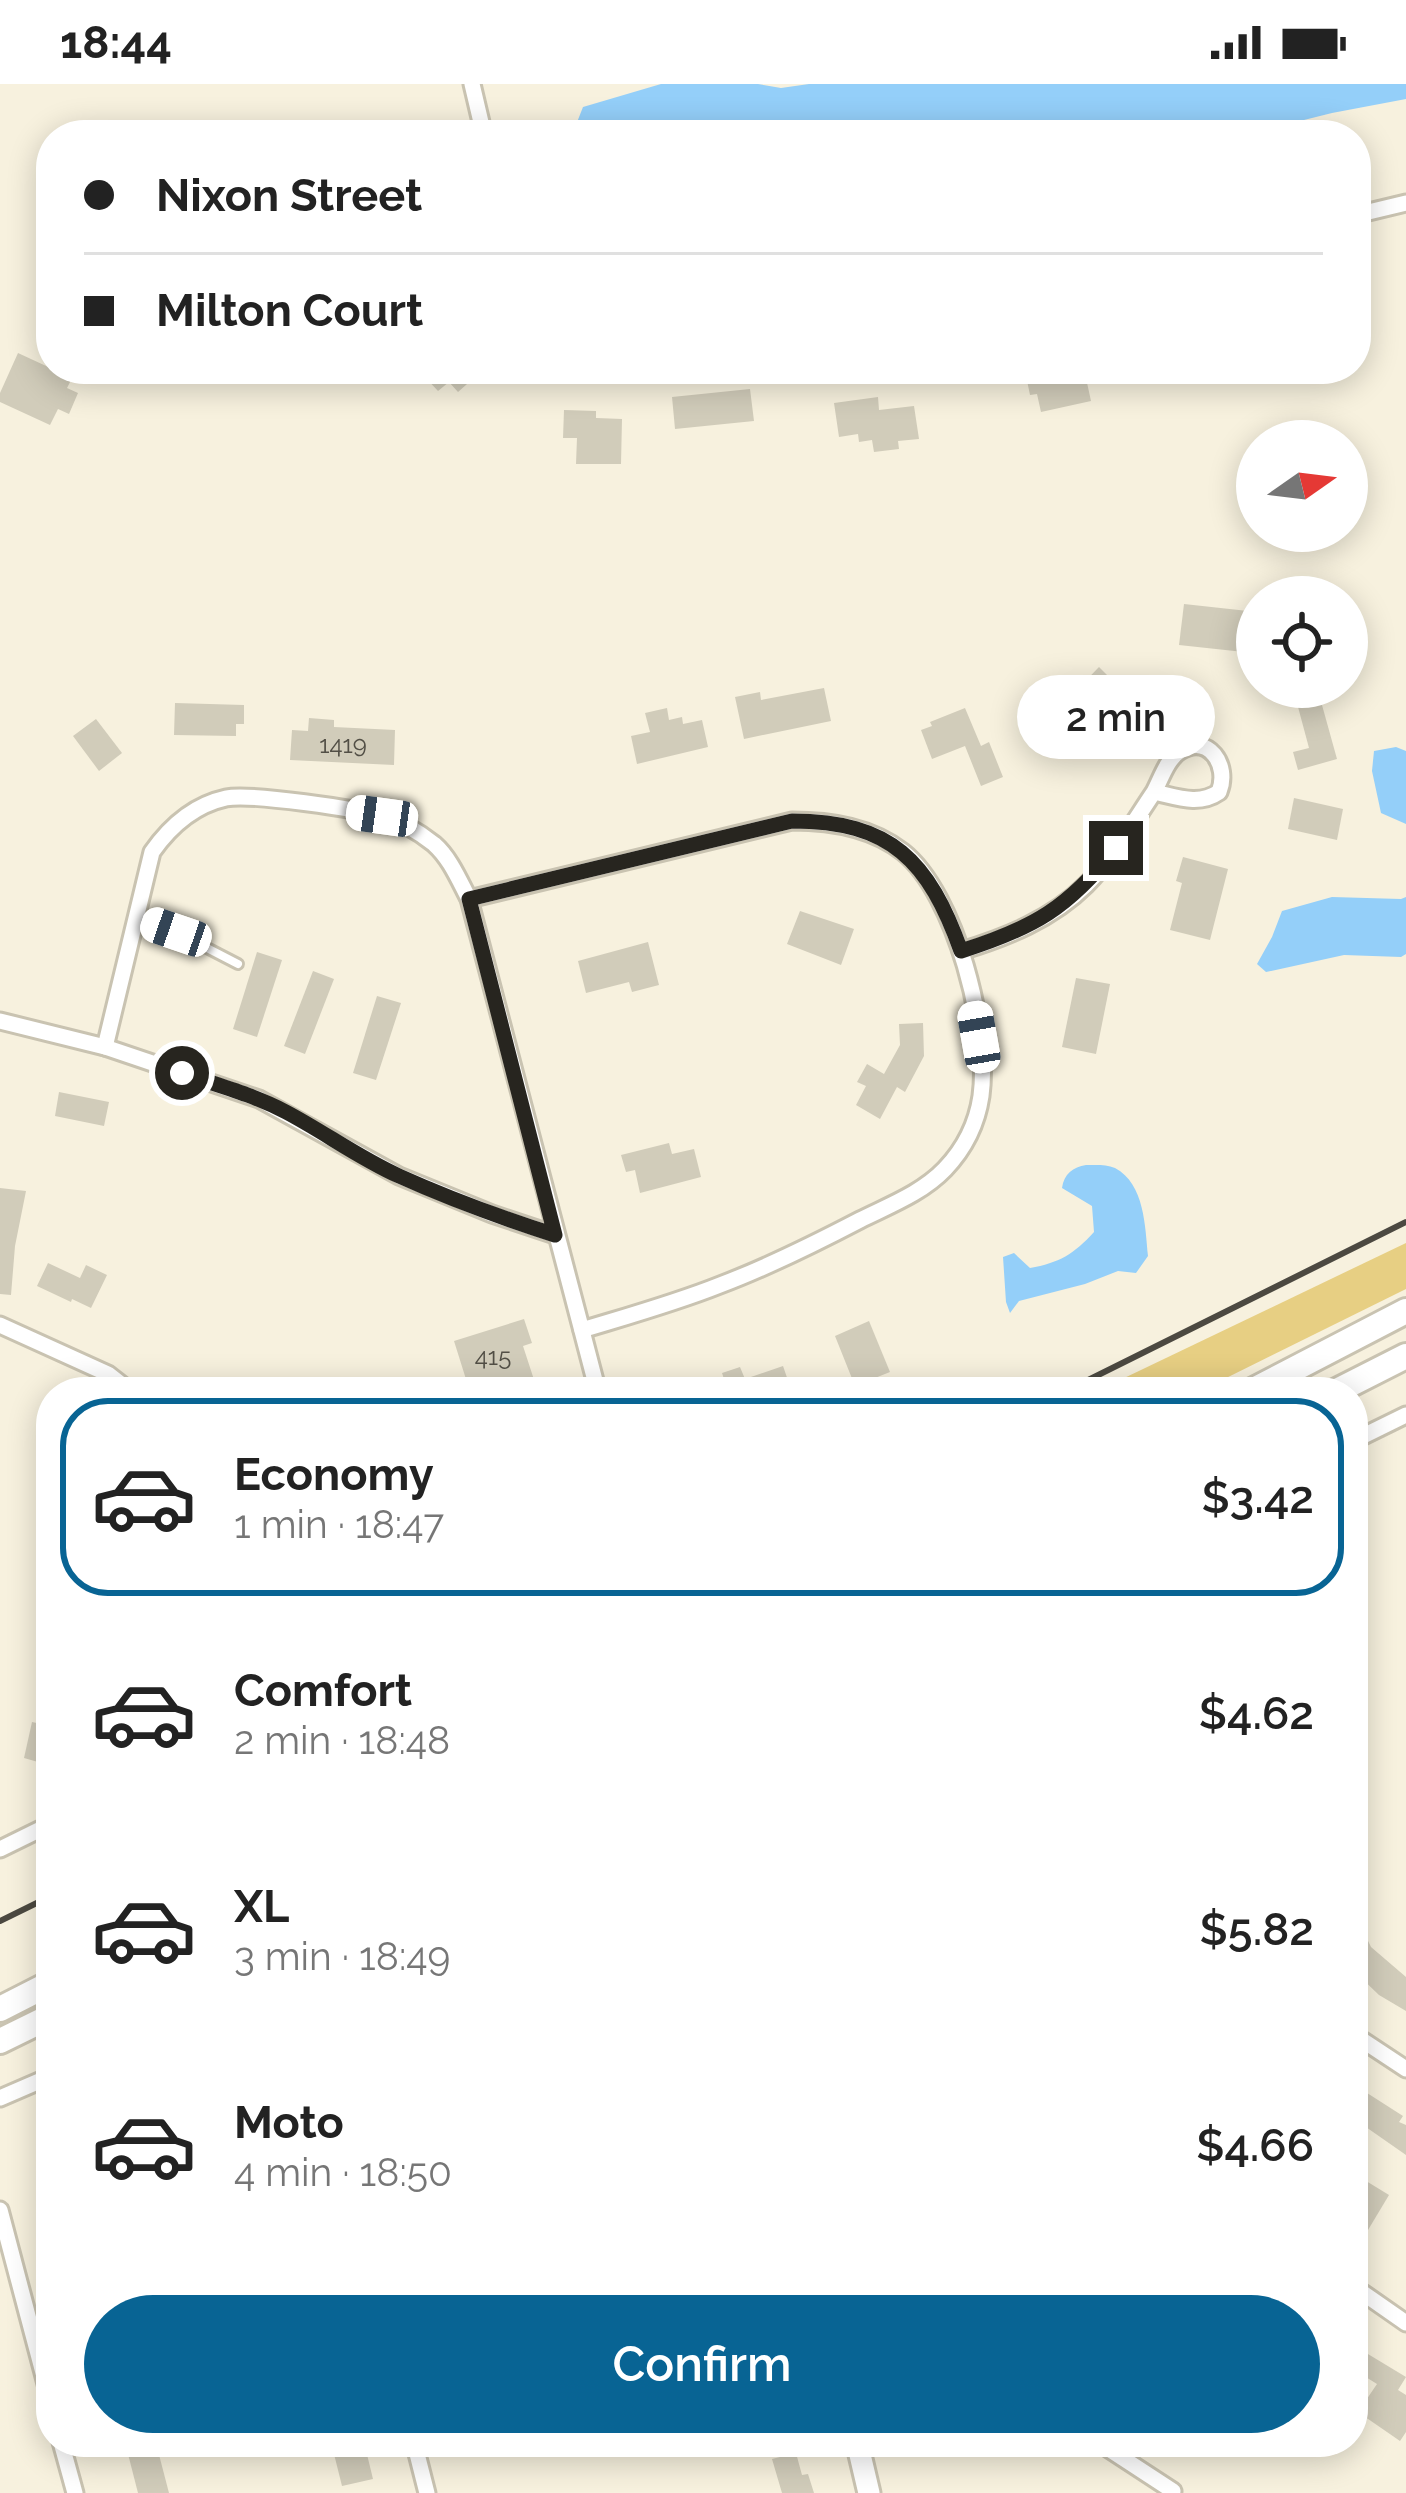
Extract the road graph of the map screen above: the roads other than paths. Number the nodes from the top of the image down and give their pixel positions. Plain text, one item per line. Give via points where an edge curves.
1 (472, 84) edge
2 (480, 120) edge
3 (1406, 203) edge
4 (1371, 211) edge
5 (1154, 792) junction
6 (469, 899) junction
7 (136, 918) junction
8 (961, 951) junction
9 (238, 964) dead end
10 (0, 1021) edge
11 (105, 1047) junction
12 (555, 1235) junction
13 (1406, 1311) edge
14 (0, 1325) edge
15 (582, 1330) junction
16 (1406, 1356) edge
17 (112, 1377) edge
18 (594, 1377) edge
19 (1279, 1377) edge
20 (1365, 1377) edge
21 (1406, 1415) edge
22 (1368, 1434) edge
23 (36, 1831) edge
24 (0, 1849) edge
25 (36, 1990) edge
26 (0, 2008) edge
27 (36, 2023) edge
28 (0, 2041) edge
29 (1368, 2044) edge
30 (1406, 2069) edge
31 (36, 2082) edge
32 (0, 2098) edge
33 (0, 2210) edge
34 (6, 2256) edge
35 (1368, 2296) edge
36 (1406, 2323) edge
37 (36, 2335) edge
38 (65, 2457) edge
39 (418, 2457) edge
40 (860, 2457) edge
41 (1120, 2457) edge
42 (1173, 2492) edge
43 (75, 2493) edge
44 (427, 2493) edge
45 (869, 2493) edge

1 - 2 street
3 - 4 street
5 - 5 street via 1211,798 1223,782 1220,760 1203,748 1181,749
5 - 8 street via 1088,883 1062,905
6 - 7 street via 439,848 415,830 382,816 241,795 209,802 163,836
6 - 8 street via 819,820 878,836 915,862
6 - 12 street
7 - 9 lane
7 - 11 street
8 - 15 street via 982,1055 980,1101 968,1138 934,1180 790,1256
10 - 11 street
11 - 12 street via 260,1100 399,1176
12 - 15 street
13 - 19 main road
14 - 17 street
15 - 18 street
16 - 20 main road
21 - 22 street
23 - 24 street
25 - 26 main road
27 - 28 main road
29 - 30 street
31 - 32 street
33 - 34 street
34 - 37 street
35 - 36 street
38 - 43 street
39 - 44 street
40 - 45 main road
41 - 42 street

